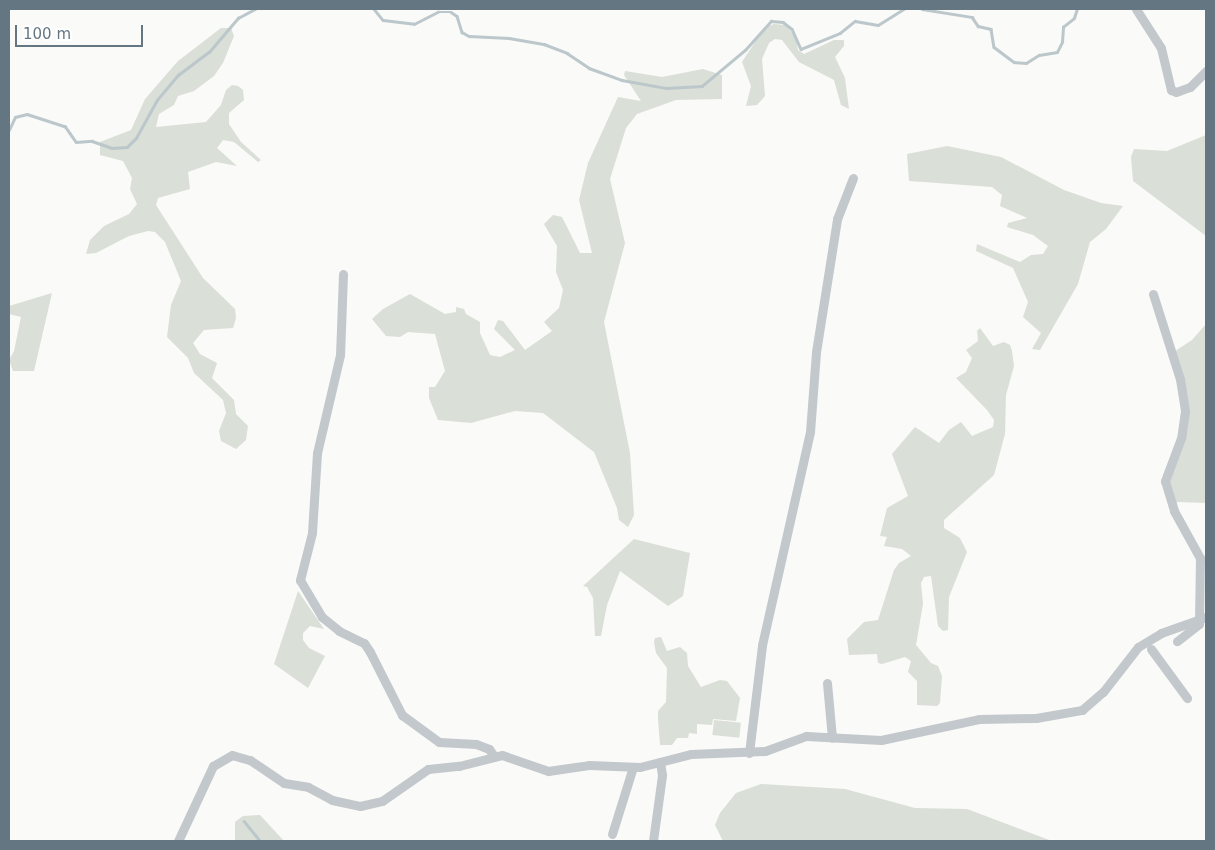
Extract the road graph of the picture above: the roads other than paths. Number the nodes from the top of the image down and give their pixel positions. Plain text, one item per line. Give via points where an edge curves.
1 (1136, 9) edge
2 (1206, 71) edge
3 (853, 178) dead end
4 (343, 274) dead end
5 (1154, 294) dead end
6 (1203, 618) edge
7 (1177, 641) dead end
8 (1151, 649) dead end
9 (827, 683) dead end
10 (1187, 698) dead end
11 (832, 738) junction
12 (749, 753) junction
13 (494, 756) junction
14 (660, 762) junction
15 (633, 767) junction
16 (612, 834) dead end
17 (178, 841) edge
18 (653, 841) edge

1 - 2 street via 1161,48 1171,90 1176,92 1190,87
3 - 12 street via 837,219 816,352 810,432 762,645
4 - 13 street via 340,355 316,454 312,533 300,580 322,617 339,631 364,643 402,715 439,742 476,744 489,749
5 - 6 street via 1180,379 1186,411 1181,438 1164,481 1176,517 1200,558
6 - 7 street
6 - 11 street via 1161,633 1138,647 1103,692 1082,710 1036,718 979,720 881,740
8 - 10 street
9 - 11 street
11 - 12 street via 806,736 765,751
12 - 14 street via 691,754
13 - 15 street via 509,755 548,771 589,765
13 - 17 street via 459,766 428,769 382,800 360,806 332,800 308,787 284,783 250,760 232,756 213,766
14 - 15 street
14 - 18 street via 662,775
15 - 16 street

